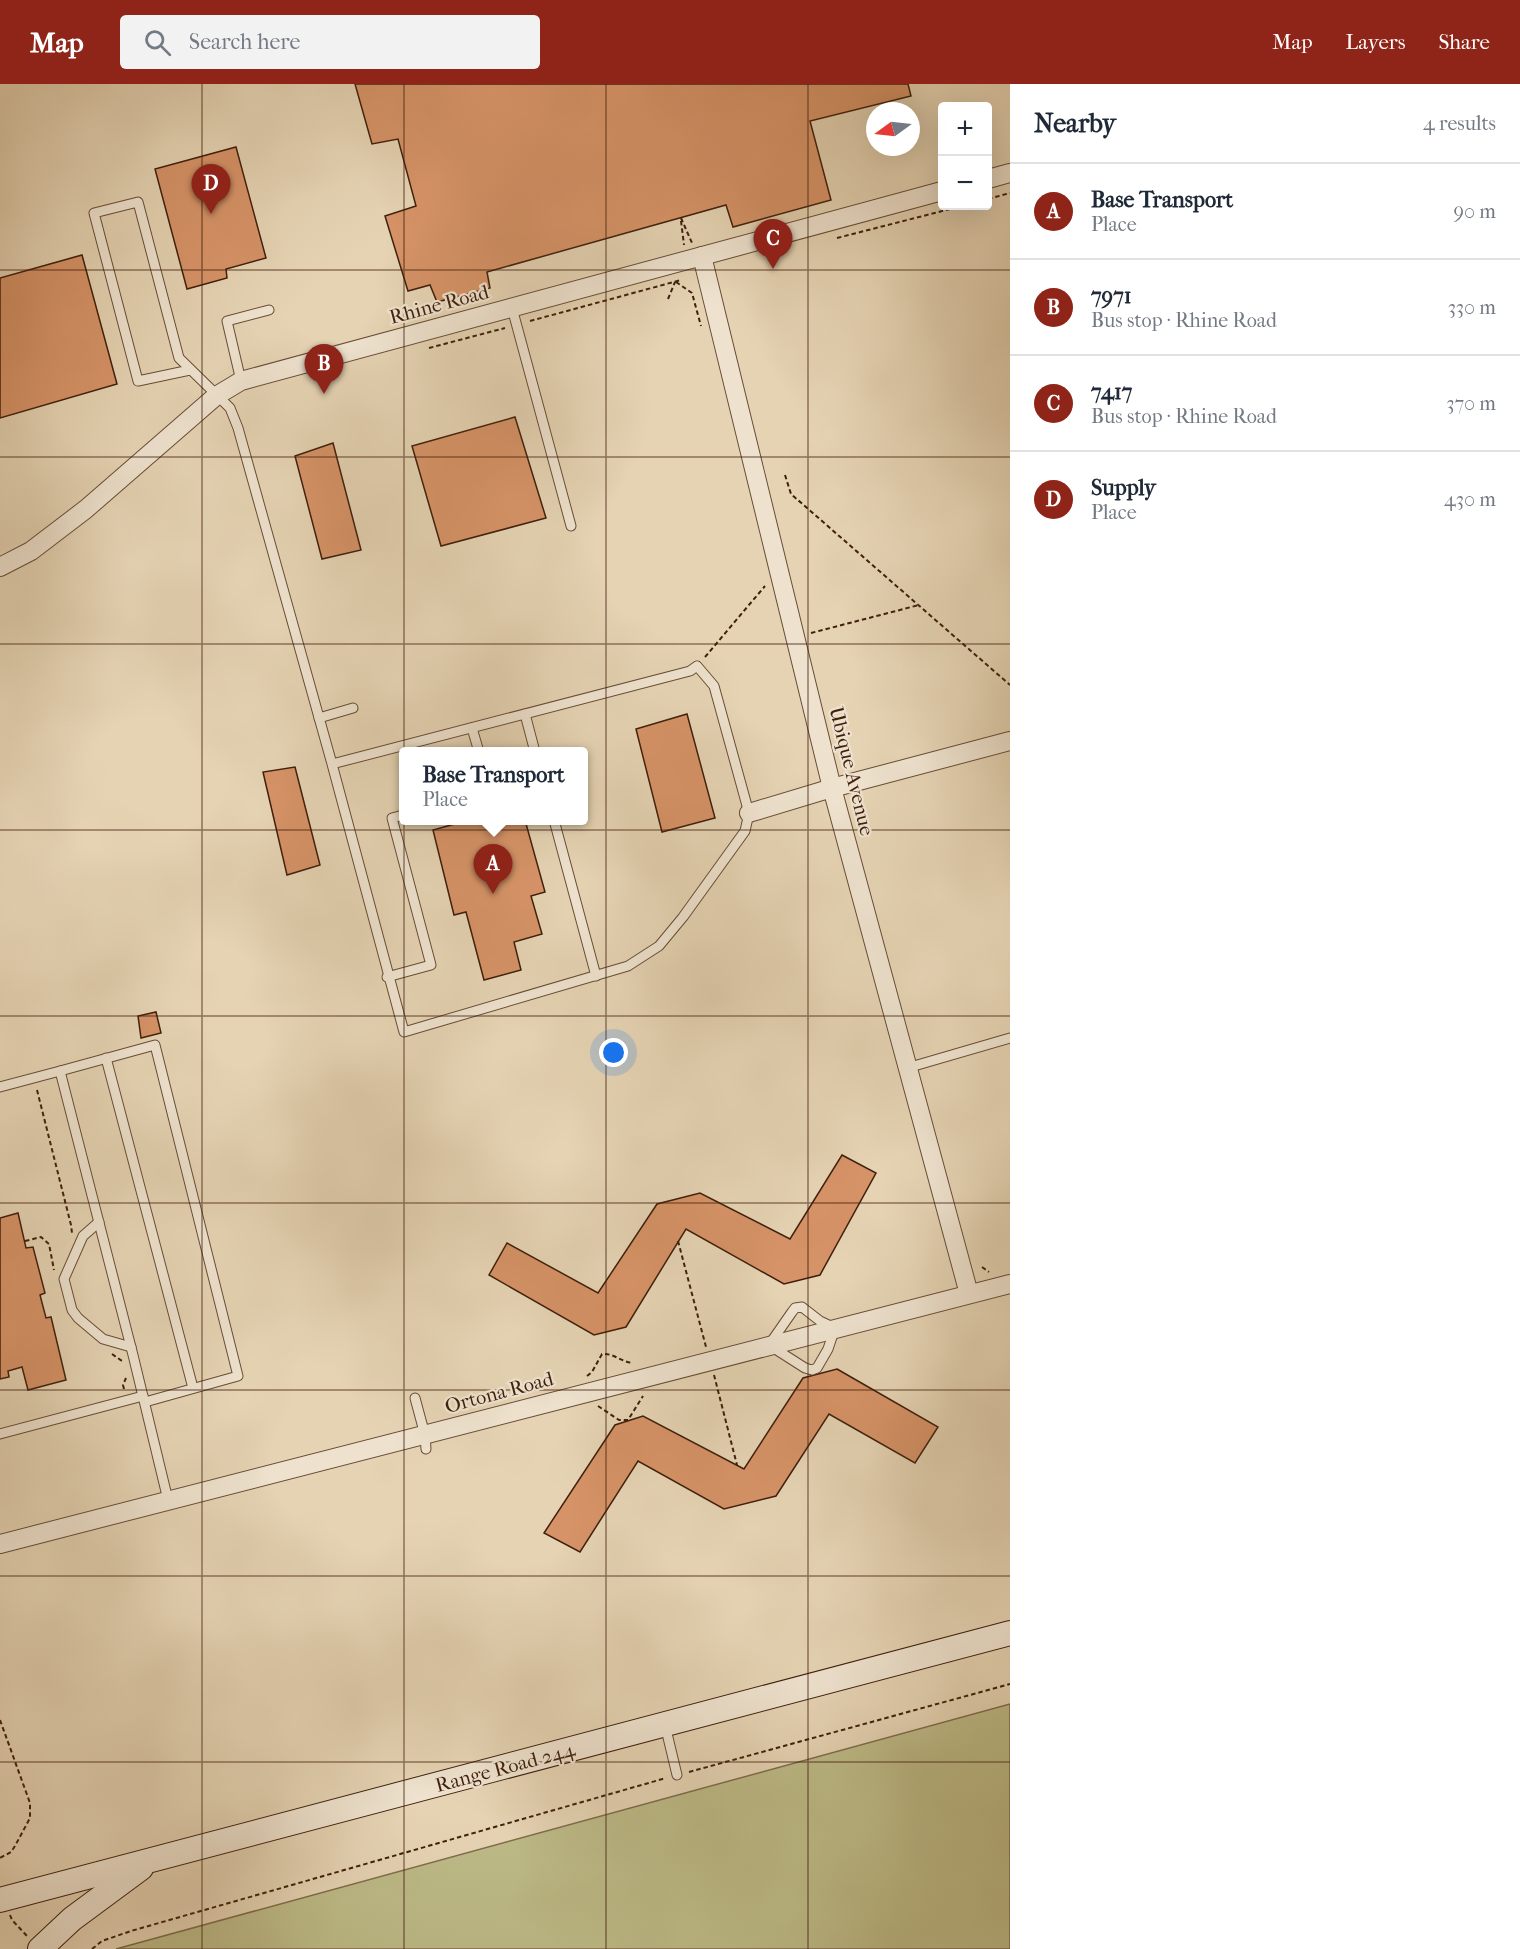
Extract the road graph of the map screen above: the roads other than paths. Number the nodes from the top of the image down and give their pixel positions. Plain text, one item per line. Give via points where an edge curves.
1 (1010, 173) edge
2 (992, 178) edge
3 (938, 192) edge
4 (705, 265) junction
5 (269, 310) dead end
6 (514, 316) junction
7 (190, 370) junction
8 (241, 381) junction
9 (216, 396) junction
10 (572, 526) dead end
11 (0, 567) edge
12 (353, 708) dead end
13 (525, 714) junction
14 (319, 718) junction
15 (472, 728) junction
16 (1010, 741) edge
17 (478, 747) edge
18 (534, 747) edge
19 (332, 764) junction
20 (832, 788) junction
21 (749, 813) junction
22 (399, 816) edge
23 (555, 825) edge
24 (596, 976) junction
25 (387, 977) junction
26 (1010, 1038) edge
27 (106, 1059) junction
28 (907, 1068) junction
29 (60, 1071) junction
30 (0, 1086) edge
31 (99, 1222) junction
32 (1010, 1284) edge
33 (969, 1294) junction
34 (835, 1328) junction
35 (769, 1346) junction
36 (131, 1347) junction
37 (193, 1388) junction
38 (415, 1398) dead end
39 (144, 1399) junction
40 (0, 1434) edge
41 (425, 1442) junction
42 (168, 1500) junction
43 (0, 1544) edge
44 (1010, 1633) edge
45 (665, 1724) junction
46 (677, 1775) road end
47 (150, 1862) junction
48 (6, 1910) edge
49 (36, 1945) edge

1 - 2 street
3 - 4 street, Rhine Road
4 - 6 street, Rhine Road
4 - 20 street, Ubique Avenue
5 - 8 lane via 226,321
6 - 8 street, Rhine Road
6 - 10 lane
7 - 7 lane via 179,358 138,202 94,213 138,381
7 - 9 lane
8 - 9 street, Rhine Road
9 - 11 street, Rhine Road via 86,509 31,551
9 - 14 lane via 230,408 238,428
12 - 14 lane
13 - 15 lane
13 - 18 lane
13 - 21 lane via 698,666 714,686
14 - 19 lane
15 - 17 lane
15 - 19 lane
16 - 20 street
19 - 25 lane
20 - 21 street
20 - 28 street, Ubique Avenue
21 - 24 lane via 745,831 659,946 628,966
22 - 25 lane via 392,818 431,965
23 - 24 lane
24 - 25 lane via 404,1032
26 - 28 lane
27 - 29 lane
27 - 37 lane
27 - 37 lane via 155,1046 238,1376
28 - 33 street, Ubique Avenue
29 - 30 lane
29 - 31 lane
31 - 36 lane
31 - 36 lane via 83,1236 70,1262 64,1279 69,1300 78,1318 103,1339
32 - 33 street, Ortona Road
33 - 34 street, Ortona Road
34 - 35 street, Ortona Road
34 - 35 lane via 802,1307 795,1308
34 - 35 lane via 824,1357 812,1370
35 - 41 street, Ortona Road
36 - 39 lane
37 - 39 lane
38 - 41 lane
39 - 40 lane via 126,1400
39 - 42 lane
41 - 42 street, Ortona Road
42 - 43 street, Ortona Road
44 - 45 street, Range Road 244
45 - 46 lane
45 - 47 street, Range Road 244
47 - 48 street, Range Road 244
47 - 49 street

